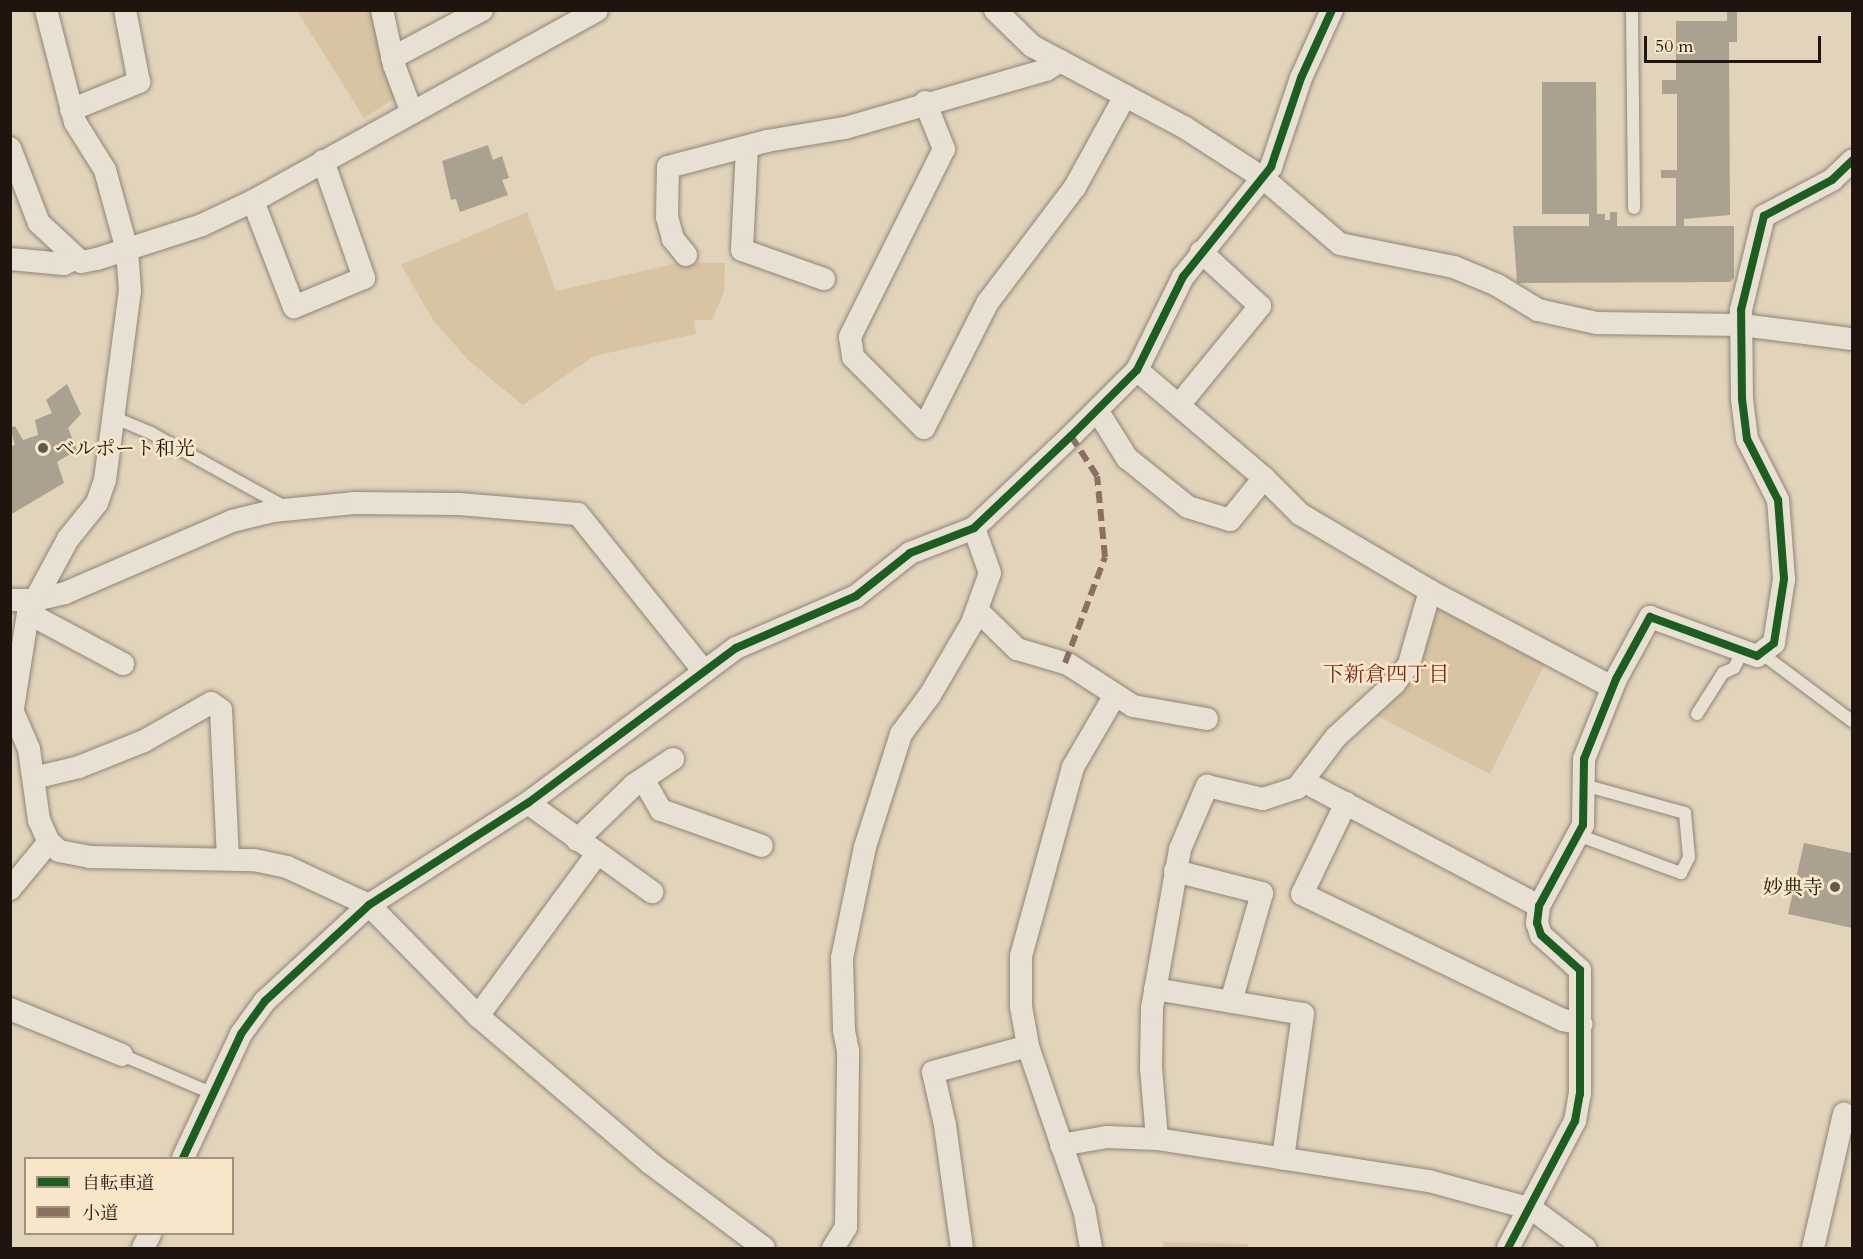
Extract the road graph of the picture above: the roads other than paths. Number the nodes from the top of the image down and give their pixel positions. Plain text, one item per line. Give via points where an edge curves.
1 (46, 10) edge
2 (125, 10) edge
3 (382, 10) edge
4 (482, 10) edge
5 (597, 10) edge
6 (995, 10) edge
7 (1332, 10) edge
8 (1632, 10) edge
9 (392, 58) junction
10 (1060, 61) junction
11 (1125, 96) junction
12 (925, 102) junction
13 (71, 110) junction
14 (411, 110) junction
15 (747, 147) junction
16 (10, 148) edge
17 (323, 161) junction
18 (1852, 161) edge
19 (1263, 178) junction
20 (253, 201) junction
21 (1634, 207) dead end
22 (127, 250) junction
23 (1201, 252) junction
24 (686, 255) dead end
25 (76, 258) junction
26 (10, 259) edge
27 (824, 279) dead end
28 (1742, 325) junction
29 (1852, 339) edge
30 (1137, 370) junction
31 (1179, 405) junction
32 (1097, 410) junction
33 (113, 417) junction
34 (1264, 478) junction
35 (289, 509) junction
36 (974, 528) junction
37 (1430, 591) junction
38 (25, 604) edge
39 (977, 610) junction
40 (1752, 652) junction
41 (123, 664) dead end
42 (703, 670) junction
43 (1612, 687) junction
44 (1115, 695) junction
45 (12, 707) edge
46 (1697, 714) dead end
47 (1207, 719) dead end
48 (1852, 721) edge
49 (673, 759) dead end
50 (34, 777) junction
51 (643, 779) junction
52 (1303, 781) junction
53 (1584, 785) junction
54 (528, 803) junction
55 (1346, 803) junction
56 (1578, 835) junction
57 (577, 840) junction
58 (50, 842) junction
59 (762, 846) dead end
60 (597, 854) junction
61 (228, 859) junction
62 (1175, 871) junction
63 (10, 889) edge
64 (652, 892) dead end
65 (369, 905) junction
66 (1539, 906) junction
67 (1155, 989) junction
68 (1231, 1002) junction
69 (10, 1009) edge
70 (478, 1016) junction
71 (1582, 1024) junction
72 (1028, 1046) junction
73 (122, 1055) joint
74 (211, 1093) junction
75 (1844, 1114) dead end
76 (1157, 1139) junction
77 (1061, 1145) junction
78 (183, 1157) edge
79 (1283, 1160) junction
80 (1532, 1209) junction
81 (764, 1248) edge
82 (833, 1248) edge
83 (963, 1248) edge
84 (1091, 1248) edge
85 (1508, 1248) edge
86 (1585, 1248) edge
87 (1813, 1248) edge

1 - 13 street
2 - 13 street via 139,82
3 - 9 street
4 - 9 street
5 - 14 street via 492,70
6 - 10 street via 1032,46
7 - 19 street
8 - 21 lane
9 - 14 street
10 - 11 street
10 - 12 street via 1046,70
11 - 12 street via 1075,187 988,302 924,428 853,357 850,337 944,149
11 - 19 street via 1184,127
12 - 15 street via 845,128
13 - 22 street via 105,170
14 - 17 street
15 - 24 street via 668,168 667,217 672,239
15 - 27 street via 742,250
16 - 25 street via 39,223
17 - 20 street
17 - 20 street via 364,278 294,307
18 - 28 street via 1832,180 1764,216 1741,310
19 - 23 street
19 - 28 street via 1340,244 1454,267 1497,285 1538,310 1597,323
20 - 22 street via 202,225
22 - 25 street via 81,262
22 - 33 street via 130,291
23 - 30 street via 1183,277
23 - 31 street via 1260,306
25 - 26 street via 64,264
28 - 29 street
28 - 40 street via 1746,439 1778,500 1784,579 1774,643
30 - 31 street
30 - 32 street
31 - 34 street
32 - 34 street via 1127,458 1188,507 1230,520
32 - 36 street
33 - 35 lane via 152,433
33 - 38 street via 98,503 68,539
34 - 37 street via 1300,514
35 - 38 street via 232,521 65,593
35 - 42 street via 354,503 459,504 578,514
36 - 39 street via 990,573
36 - 42 street via 909,553 856,596 736,648
37 - 43 street
37 - 52 street via 1409,664 1394,684 1336,737
38 - 41 street
38 - 45 street
39 - 44 street via 1017,649 1068,664
39 - 82 street via 930,695 901,734 865,847 842,958 848,1051 846,1227
40 - 43 street via 1650,616
40 - 46 lane via 1723,673
40 - 48 lane
42 - 54 street
43 - 53 street via 1584,759
44 - 47 street via 1133,706
44 - 72 street via 1073,766 1022,956 1021,1007
45 - 50 street via 29,749
49 - 51 street
50 - 58 street via 39,820
50 - 61 street via 79,766 144,741 211,703 221,710
51 - 57 street
51 - 59 street via 661,810
52 - 55 street
52 - 62 street via 1297,788 1263,799 1207,786 1180,849
53 - 56 street via 1583,825
53 - 56 lane via 1685,813 1689,857 1681,873
54 - 57 street
54 - 65 street
55 - 66 street
55 - 71 street via 1302,894 1563,1020
56 - 66 street
57 - 60 street
58 - 61 street via 74,856
58 - 63 street
60 - 64 street
60 - 70 street
61 - 65 street via 287,867
62 - 67 street
62 - 68 street via 1262,892
65 - 70 street
65 - 74 street via 265,1000 241,1034
66 - 71 street via 1537,923 1541,935 1580,970
67 - 68 street
67 - 76 street via 1151,1067
68 - 79 street via 1303,1014
69 - 73 street
70 - 81 street via 650,1163
71 - 80 street via 1575,1121
72 - 77 street
72 - 83 street via 933,1072
73 - 74 lane
74 - 78 street
75 - 87 street
76 - 77 street via 1107,1137
76 - 79 street
77 - 84 street via 1084,1210
79 - 80 street via 1429,1181
80 - 85 street
80 - 86 street

